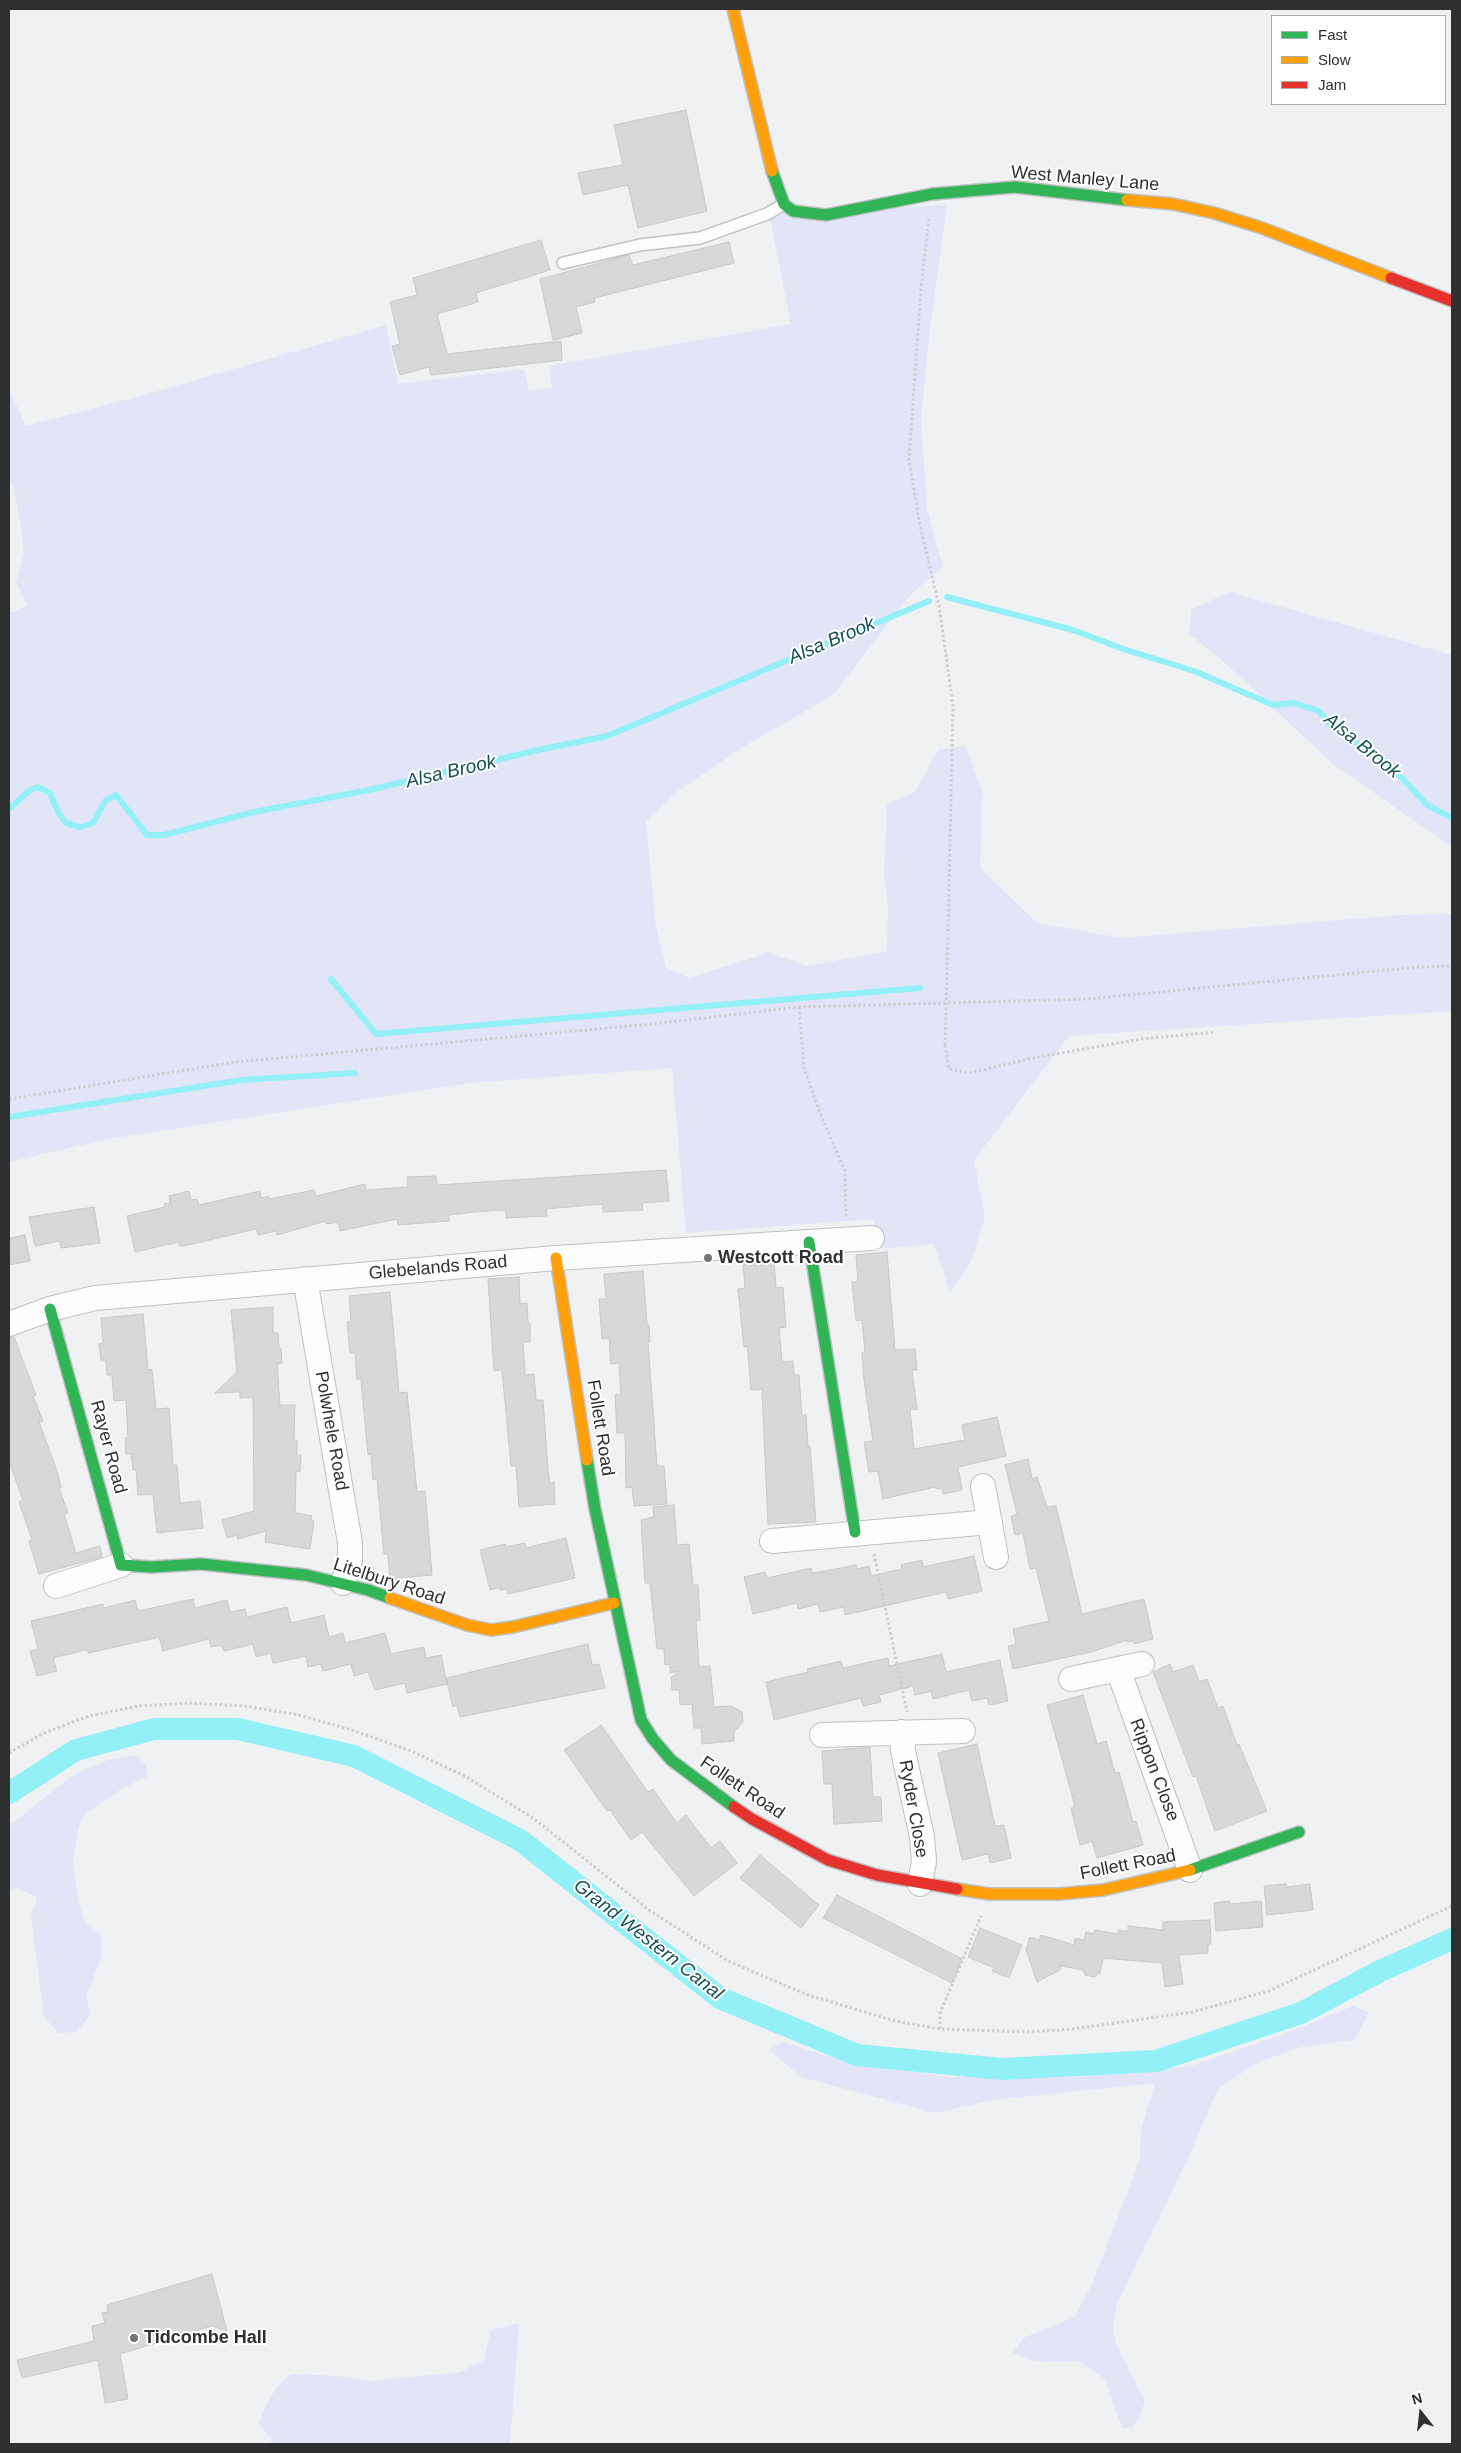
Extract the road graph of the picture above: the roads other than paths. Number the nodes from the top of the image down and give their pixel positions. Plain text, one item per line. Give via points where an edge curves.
1 (733, 9) edge
2 (784, 204) junction
3 (563, 263) dead end
4 (1452, 301) edge
5 (872, 1238) dead end
6 (810, 1242) junction
7 (556, 1258) junction
8 (305, 1279) junction
9 (50, 1309) junction
10 (9, 1324) edge
11 (982, 1486) dead end
12 (990, 1522) junction
13 (863, 1532) junction
14 (772, 1541) dead end
15 (996, 1557) dead end
16 (121, 1565) junction
17 (343, 1583) junction
18 (56, 1586) dead end
19 (614, 1603) junction
20 (1142, 1664) dead end
21 (1118, 1669) junction
22 (1071, 1679) dead end
23 (963, 1730) dead end
24 (906, 1732) junction
25 (822, 1735) dead end
26 (1298, 1832) dead end
27 (1190, 1870) junction
28 (920, 1884) junction

1 - 2 street via 771,168
2 - 3 lane via 767,214 700,238 640,245
2 - 4 street, West Manley Lane via 793,211 826,215 932,194 1015,187 1173,204 1262,228
5 - 6 street, Glebelands Road
6 - 7 street, Glebelands Road
6 - 13 street via 835,1397
7 - 8 street, Glebelands Road
7 - 19 street, Follett Road via 595,1509
8 - 9 street, Glebelands Road via 96,1298
8 - 17 street, Polwhele Road via 350,1543 350,1560
9 - 10 street, Glebelands Road
9 - 16 street, Rayer Road
11 - 12 street
12 - 13 street
12 - 15 street
13 - 14 street
16 - 17 street, Litelbury Road via 201,1564 256,1568
16 - 18 street
17 - 19 street, Litelbury Road via 491,1630
19 - 28 street, Follett Road via 641,1720 671,1760 752,1819 828,1860
20 - 21 street
21 - 22 street
21 - 27 street, Rippon Close
23 - 24 street
24 - 25 street
24 - 28 street, Ryder Close via 903,1751 922,1837 924,1861
26 - 27 street, Follett Road
27 - 28 street, Follett Road via 1103,1890 1059,1894 988,1894

